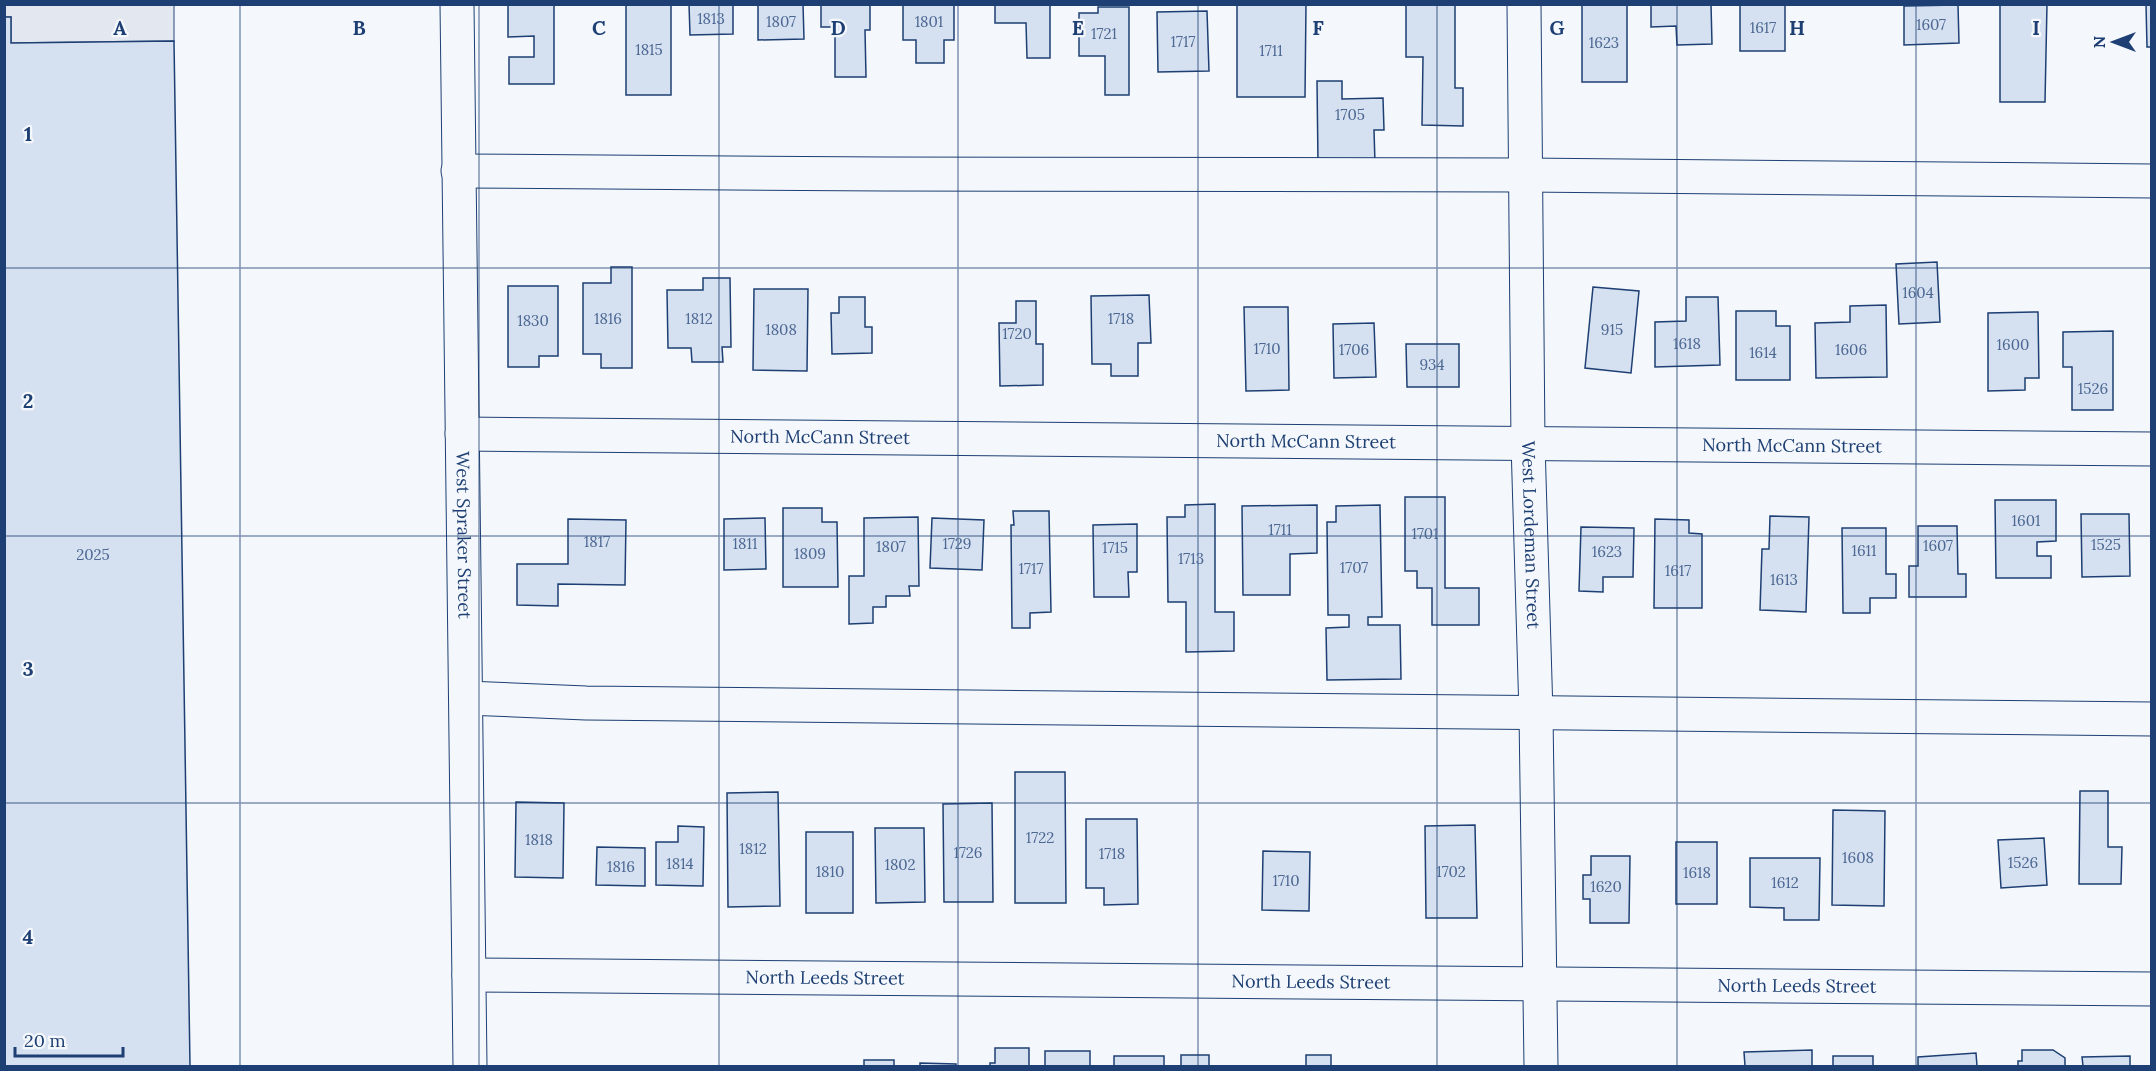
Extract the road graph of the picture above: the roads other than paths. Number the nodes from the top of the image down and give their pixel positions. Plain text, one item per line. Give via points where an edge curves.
1 (457, 4) edge
2 (1524, 4) edge
3 (458, 171) junction
4 (1525, 175) junction
5 (2151, 181) edge
6 (462, 434) junction
7 (1528, 443) junction
8 (2151, 449) edge
9 (466, 698) junction
10 (1536, 714) junction
11 (2151, 718) edge
12 (470, 975) junction
13 (1540, 983) junction
14 (2151, 989) edge
15 (470, 1066) edge
16 (1541, 1066) edge

1 - 3 street, West Spraker Street
2 - 4 street, West Lordeman Street
3 - 4 street
3 - 6 street, West Spraker Street
4 - 5 street
4 - 7 street, West Lordeman Street
6 - 7 street, North McCann Street
6 - 9 street, West Spraker Street
7 - 8 street, North McCann Street
7 - 10 street, West Lordeman Street
9 - 10 street via 586,703
9 - 12 street, West Spraker Street
10 - 11 street
10 - 13 street, West Lordeman Street
12 - 13 street, North Leeds Street
12 - 15 street, West Spraker Street
13 - 14 street, North Leeds Street
13 - 16 street, West Lordeman Street

